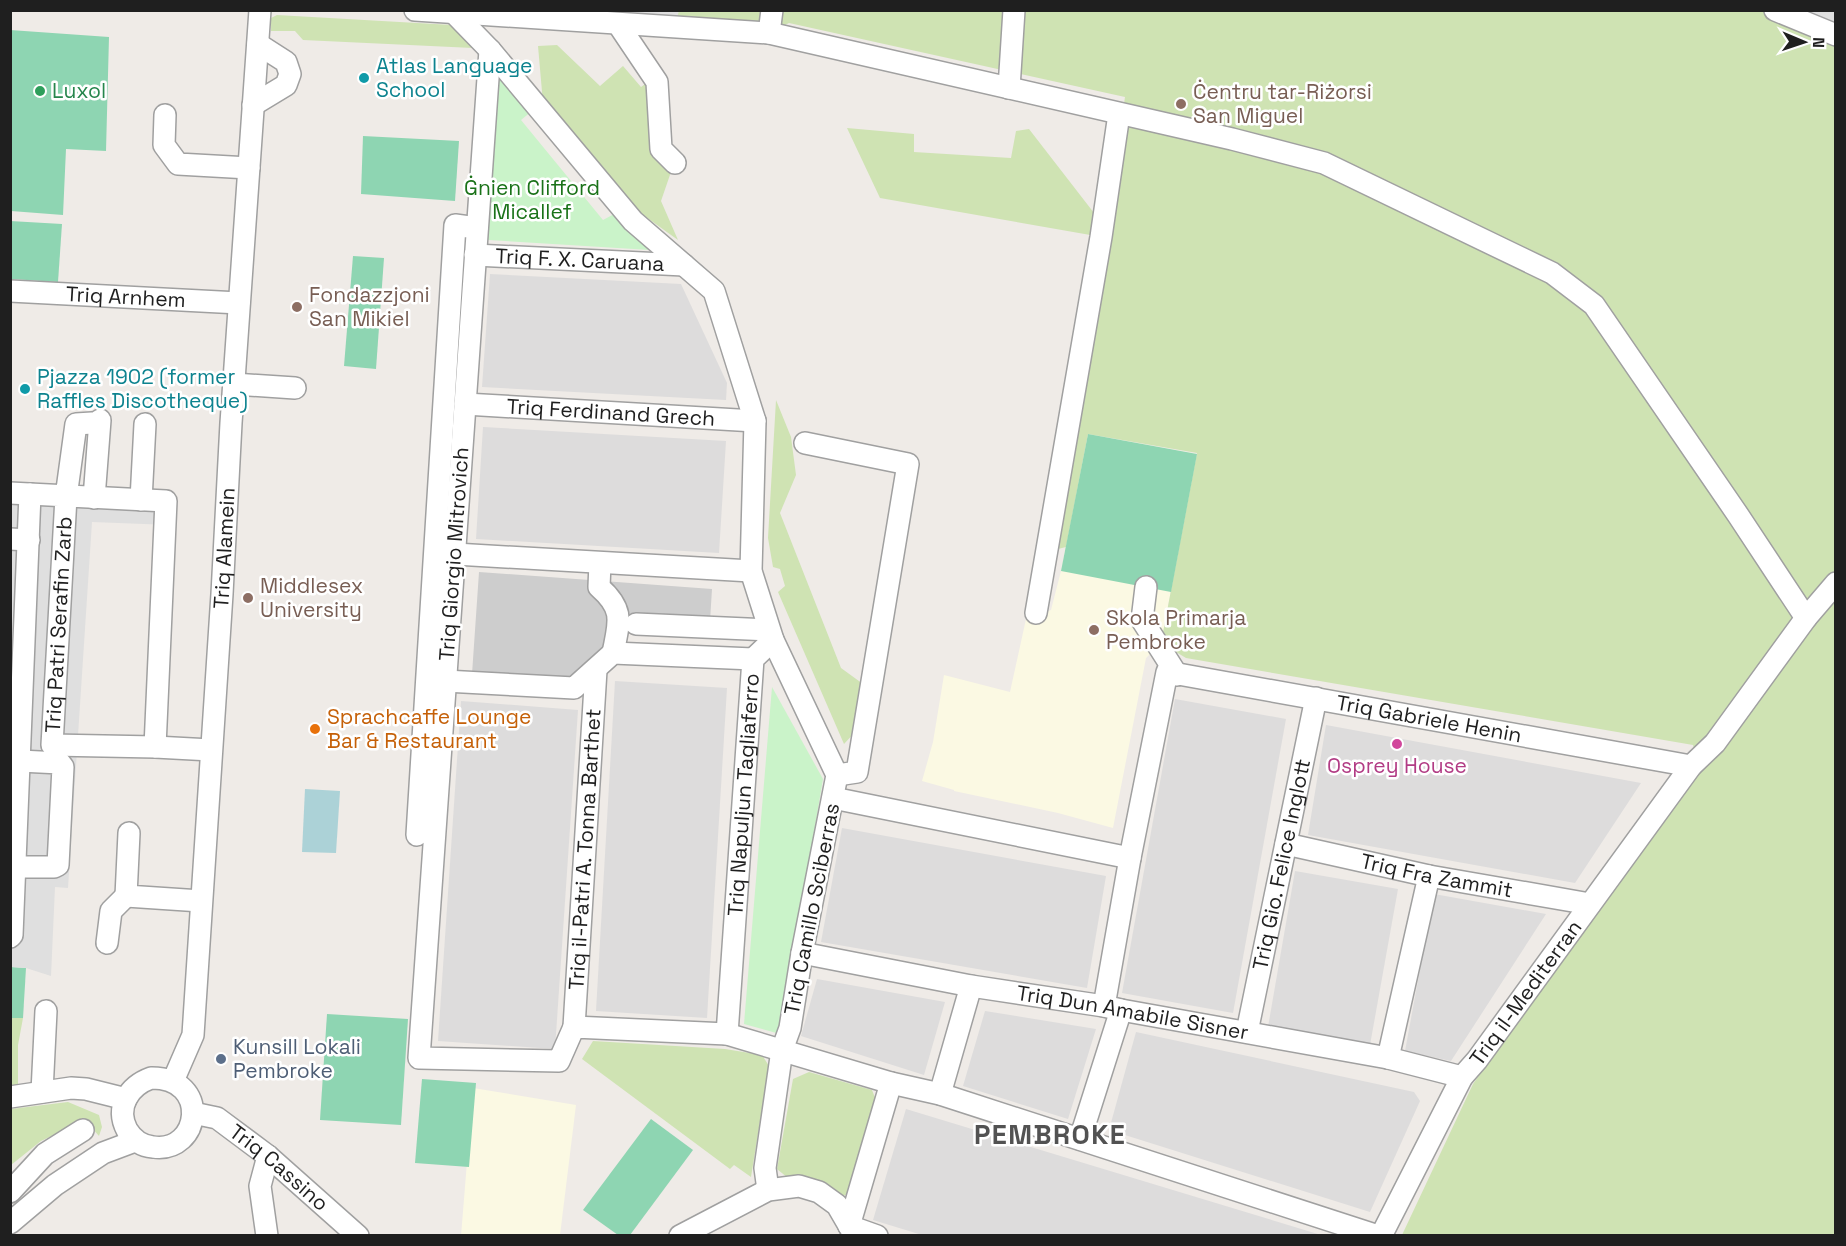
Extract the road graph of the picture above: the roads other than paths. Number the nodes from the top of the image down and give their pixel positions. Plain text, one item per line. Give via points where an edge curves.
1 (260, 10) edge
2 (415, 10) edge
3 (772, 10) edge
4 (1014, 10) edge
5 (1775, 10) edge
6 (454, 13) junction
7 (618, 24) junction
8 (769, 33) junction
9 (1836, 35) edge
10 (258, 44) junction
11 (490, 50) junction
12 (1009, 88) junction
13 (253, 105) junction
14 (1119, 114) junction
15 (165, 116) dead end
16 (675, 163) dead end
17 (249, 168) junction
18 (477, 228) junction
19 (476, 255) junction
20 (684, 265) junction
21 (10, 291) edge
22 (239, 303) junction
23 (234, 384) junction
24 (295, 387) dead end
25 (465, 404) junction
26 (755, 421) junction
27 (145, 424) dead end
28 (804, 443) dead end
29 (20, 494) edge
30 (66, 497) junction
31 (94, 498) junction
32 (141, 500) junction
33 (20, 540) edge
34 (455, 554) junction
35 (600, 563) junction
36 (751, 571) junction
37 (19, 581) edge
38 (1836, 583) edge
39 (1146, 587) dead end
40 (1036, 613) dead end
41 (1806, 618) junction
42 (18, 621) edge
43 (636, 624) dead end
44 (771, 635) junction
45 (613, 653) junction
46 (753, 659) junction
47 (596, 670) junction
48 (1172, 673) junction
49 (446, 681) junction
50 (1316, 698) junction
51 (155, 747) junction
52 (212, 750) junction
53 (17, 752) edge
54 (1691, 766) junction
55 (837, 775) junction
56 (833, 798) junction
57 (129, 833) dead end
58 (417, 835) dead end
59 (1286, 844) junction
60 (1130, 858) junction
61 (15, 867) junction
62 (1430, 876) junction
63 (126, 896) junction
64 (201, 901) junction
65 (1590, 904) junction
66 (10, 937) edge
67 (107, 943) dead end
68 (802, 952) junction
69 (971, 986) junction
70 (1112, 1008) junction
71 (46, 1011) dead end
72 (574, 1027) junction
73 (1247, 1032) junction
74 (727, 1034) junction
75 (782, 1050) junction
76 (419, 1058) joint
77 (1388, 1058) junction
78 (1462, 1077) junction
79 (173, 1081) junction
80 (891, 1083) junction
81 (42, 1092) junction
82 (940, 1094) junction
83 (10, 1096) edge
84 (126, 1099) junction
85 (193, 1113) junction
86 (83, 1130) dead end
87 (1080, 1139) junction
88 (135, 1142) junction
89 (268, 1156) junction
90 (768, 1190) junction
91 (10, 1192) edge
92 (10, 1223) edge
93 (852, 1231) edge
94 (267, 1236) edge
95 (358, 1236) edge
96 (680, 1236) edge
97 (877, 1236) edge
98 (1379, 1236) edge

1 - 10 street, Triq Alamein
2 - 6 street
3 - 8 street
4 - 12 street
5 - 9 street
6 - 7 street
6 - 11 street
7 - 8 street
7 - 16 street via 657,82 661,149
8 - 12 street
10 - 13 street, Triq Alamein
10 - 13 street via 286,62 290,74 286,85
11 - 18 street, Triq Giorgio Mitrovich
11 - 20 street via 633,221
12 - 14 street
13 - 17 street, Triq Alamein
14 - 40 street
14 - 41 street via 1324,164 1552,273 1594,305
15 - 17 street via 164,146 178,164
17 - 22 street, Triq Alamein
18 - 19 street, Triq Giorgio Mitrovich
18 - 58 street via 455,225
19 - 20 street, Triq F. X. Caruana
19 - 25 street, Triq Giorgio Mitrovich
20 - 26 street via 714,291
21 - 22 street, Triq Arnhem
22 - 23 street, Triq Alamein
23 - 24 street
23 - 52 street, Triq Alamein
25 - 26 street, Triq Ferdinand Grech
25 - 34 street, Triq Giorgio Mitrovich
26 - 36 street
27 - 32 street
28 - 55 street via 908,464 857,772
29 - 30 street
29 - 33 street
30 - 31 street
30 - 31 street via 76,424 96,421
30 - 51 street, Triq Patri Serafin Zarb via 52,745
31 - 32 street
32 - 51 street via 166,501
33 - 37 street
34 - 35 street
34 - 49 street, Triq Giorgio Mitrovich
35 - 36 street
35 - 45 street via 599,587 612,599 619,617
36 - 44 street
37 - 42 street
38 - 41 street, Triq il-Mediterran
39 - 48 street via 1142,620
41 - 54 street, Triq il-Mediterran via 1715,743
42 - 53 street
43 - 44 street
44 - 46 street, Triq Napuljun Tagliaferro
44 - 55 street, Triq Camillo Sciberras
45 - 46 street
45 - 47 street
46 - 74 street, Triq Napuljun Tagliaferro
47 - 49 street via 574,688
47 - 72 street, Triq il-Patri A. Tonna Barthet
48 - 50 street, Triq Gabriele Henin
48 - 60 street
49 - 76 street, Triq Giorgio Mitrovich
50 - 54 street, Triq Gabriele Henin
50 - 59 street, Triq Gio. Felice Inglott
51 - 52 street
52 - 64 street, Triq Alamein
53 - 61 street
53 - 61 street via 63,767 58,865
54 - 65 street, Triq il-Mediterran
55 - 56 street, Triq Camillo Sciberras
56 - 60 street
56 - 68 street, Triq Camillo Sciberras
57 - 63 street
59 - 62 street, Triq Fra Zammit
59 - 73 street, Triq Gio. Felice Inglott
60 - 70 street
61 - 66 street
62 - 65 street, Triq Fra Zammit
62 - 77 street
63 - 64 street
63 - 67 street via 111,911
64 - 79 street, Triq Alamein via 193,1035
65 - 78 street, Triq il-Mediterran
68 - 69 street, Triq Dun Amabile Sisner
68 - 75 street, Triq Camillo Sciberras via 790,1028
69 - 70 street, Triq Dun Amabile Sisner
69 - 82 street
70 - 73 street, Triq Dun Amabile Sisner
70 - 87 street
71 - 81 street
72 - 74 street
72 - 76 street, Triq il-Patri A. Tonna Barthet via 560,1061
73 - 77 street, Triq Dun Amabile Sisner
74 - 75 street
75 - 80 street
75 - 90 street, Triq Camillo Sciberras via 765,1168
77 - 78 street, Triq Dun Amabile Sisner
78 - 98 street, Triq il-Mediterran
79 - 84 street via 151,1078 140,1082
79 - 85 street via 188,1094
80 - 82 street
80 - 93 street
81 - 83 street
81 - 84 street via 86,1089
82 - 87 street
84 - 88 street via 123,1119
85 - 88 street via 187,1133 171,1146 150,1147
85 - 89 street, Triq Cassino via 217,1118
86 - 91 street via 45,1154
87 - 98 street
88 - 92 street via 103,1153 55,1185
89 - 94 street via 260,1186
89 - 95 street, Triq Cassino
90 - 93 street via 800,1186 819,1192 837,1205
90 - 96 street
93 - 97 street

